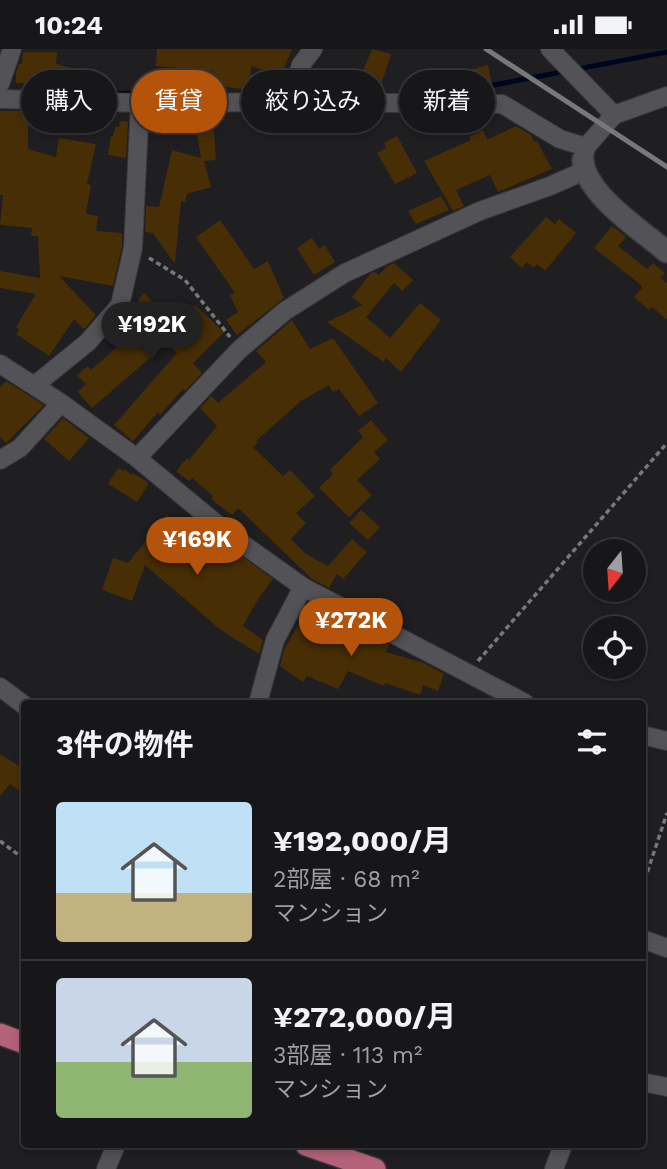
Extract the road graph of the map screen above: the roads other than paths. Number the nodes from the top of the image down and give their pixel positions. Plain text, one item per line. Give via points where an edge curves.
1 (12, 49) edge
2 (313, 49) edge
3 (550, 49) edge
4 (299, 70) edge
5 (0, 84) edge
6 (667, 96) edge
7 (0, 99) edge
8 (131, 103) edge
9 (385, 103) edge
10 (614, 115) junction
11 (139, 133) edge
12 (584, 159) junction
13 (667, 252) edge
14 (0, 364) edge
15 (35, 385) junction
16 (61, 403) junction
17 (137, 459) junction
18 (0, 460) edge
19 (303, 587) junction
20 (0, 687) edge
21 (259, 700) edge
22 (520, 700) edge
23 (21, 703) edge
24 (646, 736) edge
25 (667, 741) edge
26 (646, 940) edge
27 (667, 948) edge
28 (0, 1034) edge
29 (21, 1042) edge
30 (646, 1083) edge
31 (667, 1087) edge
32 (115, 1148) edge
33 (315, 1148) edge
34 (562, 1148) edge
35 (106, 1169) edge
36 (375, 1169) edge
37 (554, 1169) edge

1 - 5 street
2 - 4 street
3 - 10 street
6 - 10 street
7 - 8 street
9 - 12 street via 502,104
10 - 12 street
11 - 15 street via 133,247 120,305 88,342
12 - 13 street via 598,193
12 - 17 street via 551,186 480,211 345,273 285,311 239,349
14 - 15 street
15 - 16 street
16 - 17 street
16 - 18 street via 20,448
17 - 19 street
19 - 21 street via 275,640
19 - 22 street
20 - 23 street
24 - 25 street
26 - 27 street
28 - 29 main road
30 - 31 street
32 - 35 street
33 - 36 main road
34 - 37 street

